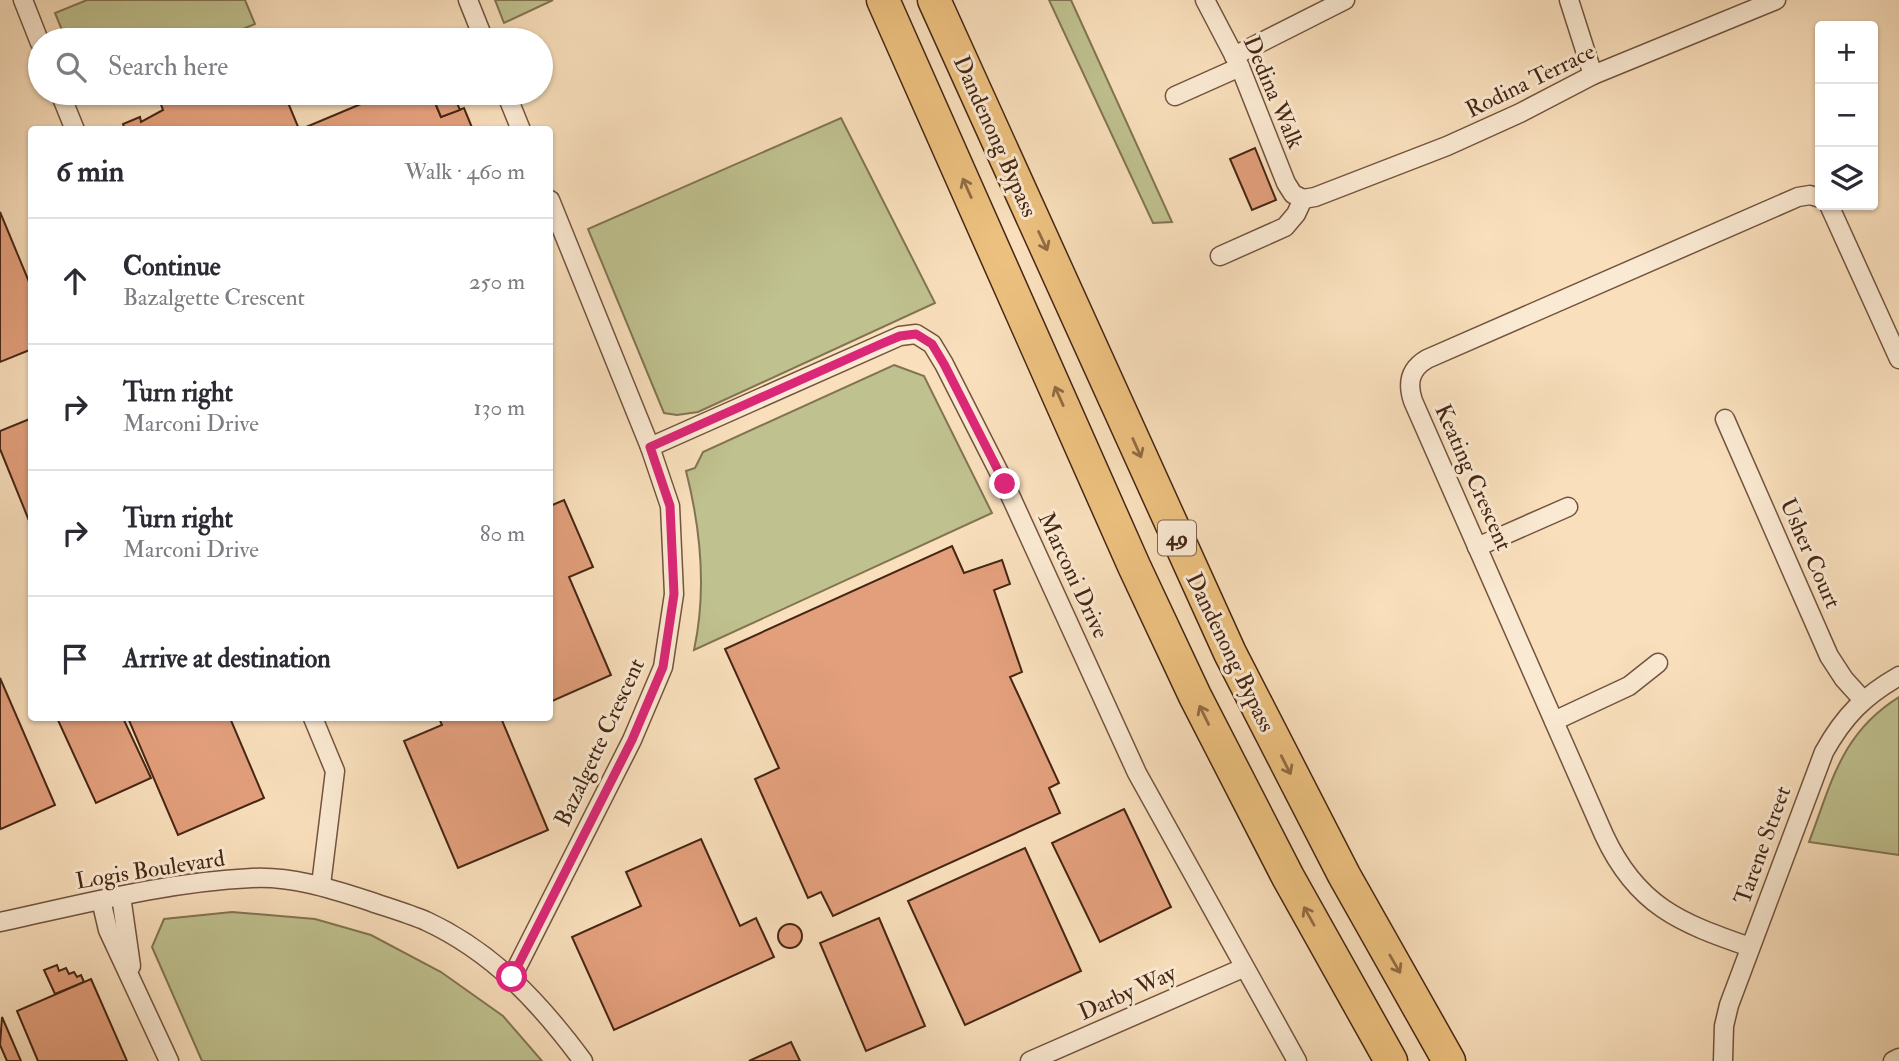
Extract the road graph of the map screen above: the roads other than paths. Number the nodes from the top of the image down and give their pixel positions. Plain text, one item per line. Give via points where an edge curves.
1 (23, 0) edge
2 (468, 0) edge
3 (883, 0) edge
4 (934, 0) edge
5 (1205, 0) edge
6 (1345, 0) edge
7 (1569, 0) edge
8 (1776, 0) edge
9 (34, 28) edge
10 (479, 28) edge
11 (1237, 61) junction
12 (1593, 75) junction
13 (1175, 96) dead end
14 (65, 105) edge
15 (511, 105) edge
16 (73, 126) edge
17 (519, 126) edge
18 (1815, 196) edge
19 (1303, 199) junction
20 (553, 207) edge
21 (1831, 210) edge
22 (1220, 256) dead end
23 (1899, 359) edge
24 (1725, 419) dead end
25 (650, 447) junction
26 (1568, 507) dead end
27 (1477, 547) junction
28 (1658, 663) dead end
29 (1899, 676) edge
30 (1863, 701) junction
31 (1553, 720) junction
32 (314, 721) edge
33 (321, 885) junction
34 (121, 896) junction
35 (101, 900) junction
36 (0, 922) edge
37 (1750, 947) junction
38 (1244, 968) junction
39 (132, 977) junction
40 (512, 977) junction
41 (1899, 1058) edge
42 (169, 1061) edge
43 (583, 1061) edge
44 (1030, 1061) edge
45 (1297, 1061) edge
46 (1391, 1061) edge
47 (1449, 1061) edge
48 (1723, 1061) edge
49 (1893, 1061) edge

1 - 9 street
2 - 10 street
46 -> 3 highway, Dandenong Bypass / 49 via 1288,877 1190,685
4 -> 47 highway, Dandenong Bypass / 49 via 1230,653 1333,853
5 - 11 street, Dedina Walk
6 - 11 street
7 - 12 street
8 - 12 street, Rodina Terrace
11 - 13 street
11 - 19 street, Dedina Walk via 1286,183
12 - 19 street, Rodina Terrace via 1458,141
14 - 16 street
15 - 17 street
18 - 27 street, Keating Crescent via 1798,197 1419,364 1410,379 1411,393
19 - 22 street via 1285,227
20 - 25 street, Bazalgette Crescent
21 - 23 street
24 - 30 street, Usher Court via 1829,656
25 - 38 street, Marconi Drive via 900,336 916,334 932,344 1005,484 1137,773
25 - 40 street, Bazalgette Crescent via 670,506 674,594 663,667 632,740
26 - 27 street
27 - 31 street, Keating Crescent
28 - 31 street via 1629,686
29 - 30 street, Tarene Street
30 - 37 street, Tarene Street via 1846,717 1824,752
31 - 37 street, Keating Crescent via 1612,853 1636,887 1687,924
32 - 33 street via 335,771
33 - 34 street, Logis Boulevard via 254,878 176,885
33 - 40 street, Logis Boulevard via 426,921
34 - 35 street, Logis Boulevard
34 - 39 street
35 - 36 street, Logis Boulevard
35 - 39 street via 108,930
37 - 48 street, Tarene Street via 1724,1026
38 - 44 street, Darby Way
38 - 45 street, Marconi Drive
39 - 42 street
40 - 43 street, Logis Boulevard
41 - 49 street

